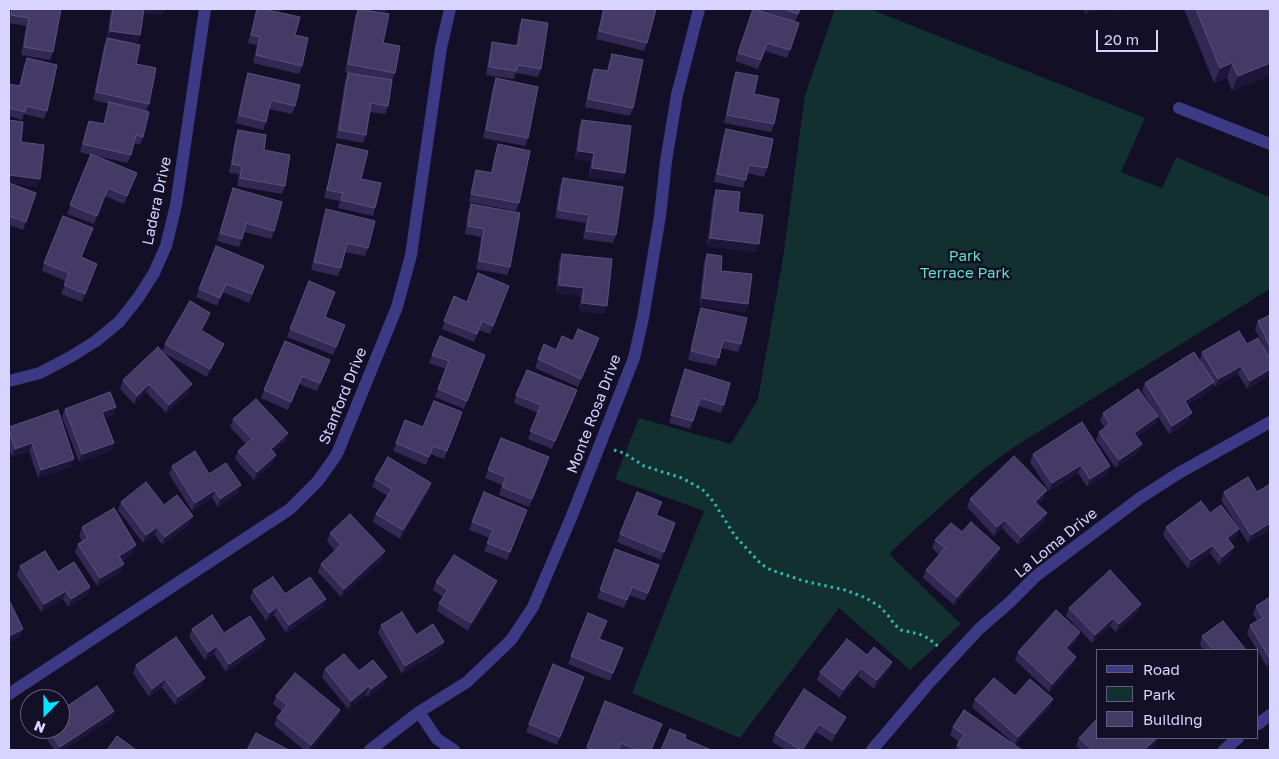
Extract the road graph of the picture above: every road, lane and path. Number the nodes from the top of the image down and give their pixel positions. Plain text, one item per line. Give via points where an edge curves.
1 (205, 9) edge
2 (450, 9) edge
3 (699, 9) edge
4 (1179, 108) dead end
5 (1270, 144) edge
6 (9, 381) edge
7 (1270, 422) edge
8 (600, 445) junction
9 (952, 658) junction
10 (9, 694) edge
11 (419, 712) junction
12 (1270, 715) edge
13 (1259, 723) edge
14 (1237, 739) edge
15 (370, 750) edge
16 (454, 750) edge
17 (872, 750) edge
18 (1224, 750) edge

1 - 6 street, Ladera Drive via 176,205 166,246 154,273 119,322 96,341 40,373
2 - 10 street, Stanford Drive via 441,48 411,255 396,307 337,454 318,481 290,509
3 - 8 street, Monte Rosa Drive via 677,95 644,318 634,358
4 - 5 street
7 - 9 street, La Loma Drive via 1140,498 1036,576
8 - 9 path via 702,489 735,536 761,564 804,581 866,598 879,606 901,630 928,638
8 - 11 street, Monte Rosa Drive via 533,607 511,640 467,682
9 - 17 street, La Loma Drive
11 - 15 street, Monte Rosa Drive
11 - 16 street via 437,740
12 - 13 street
14 - 18 street

